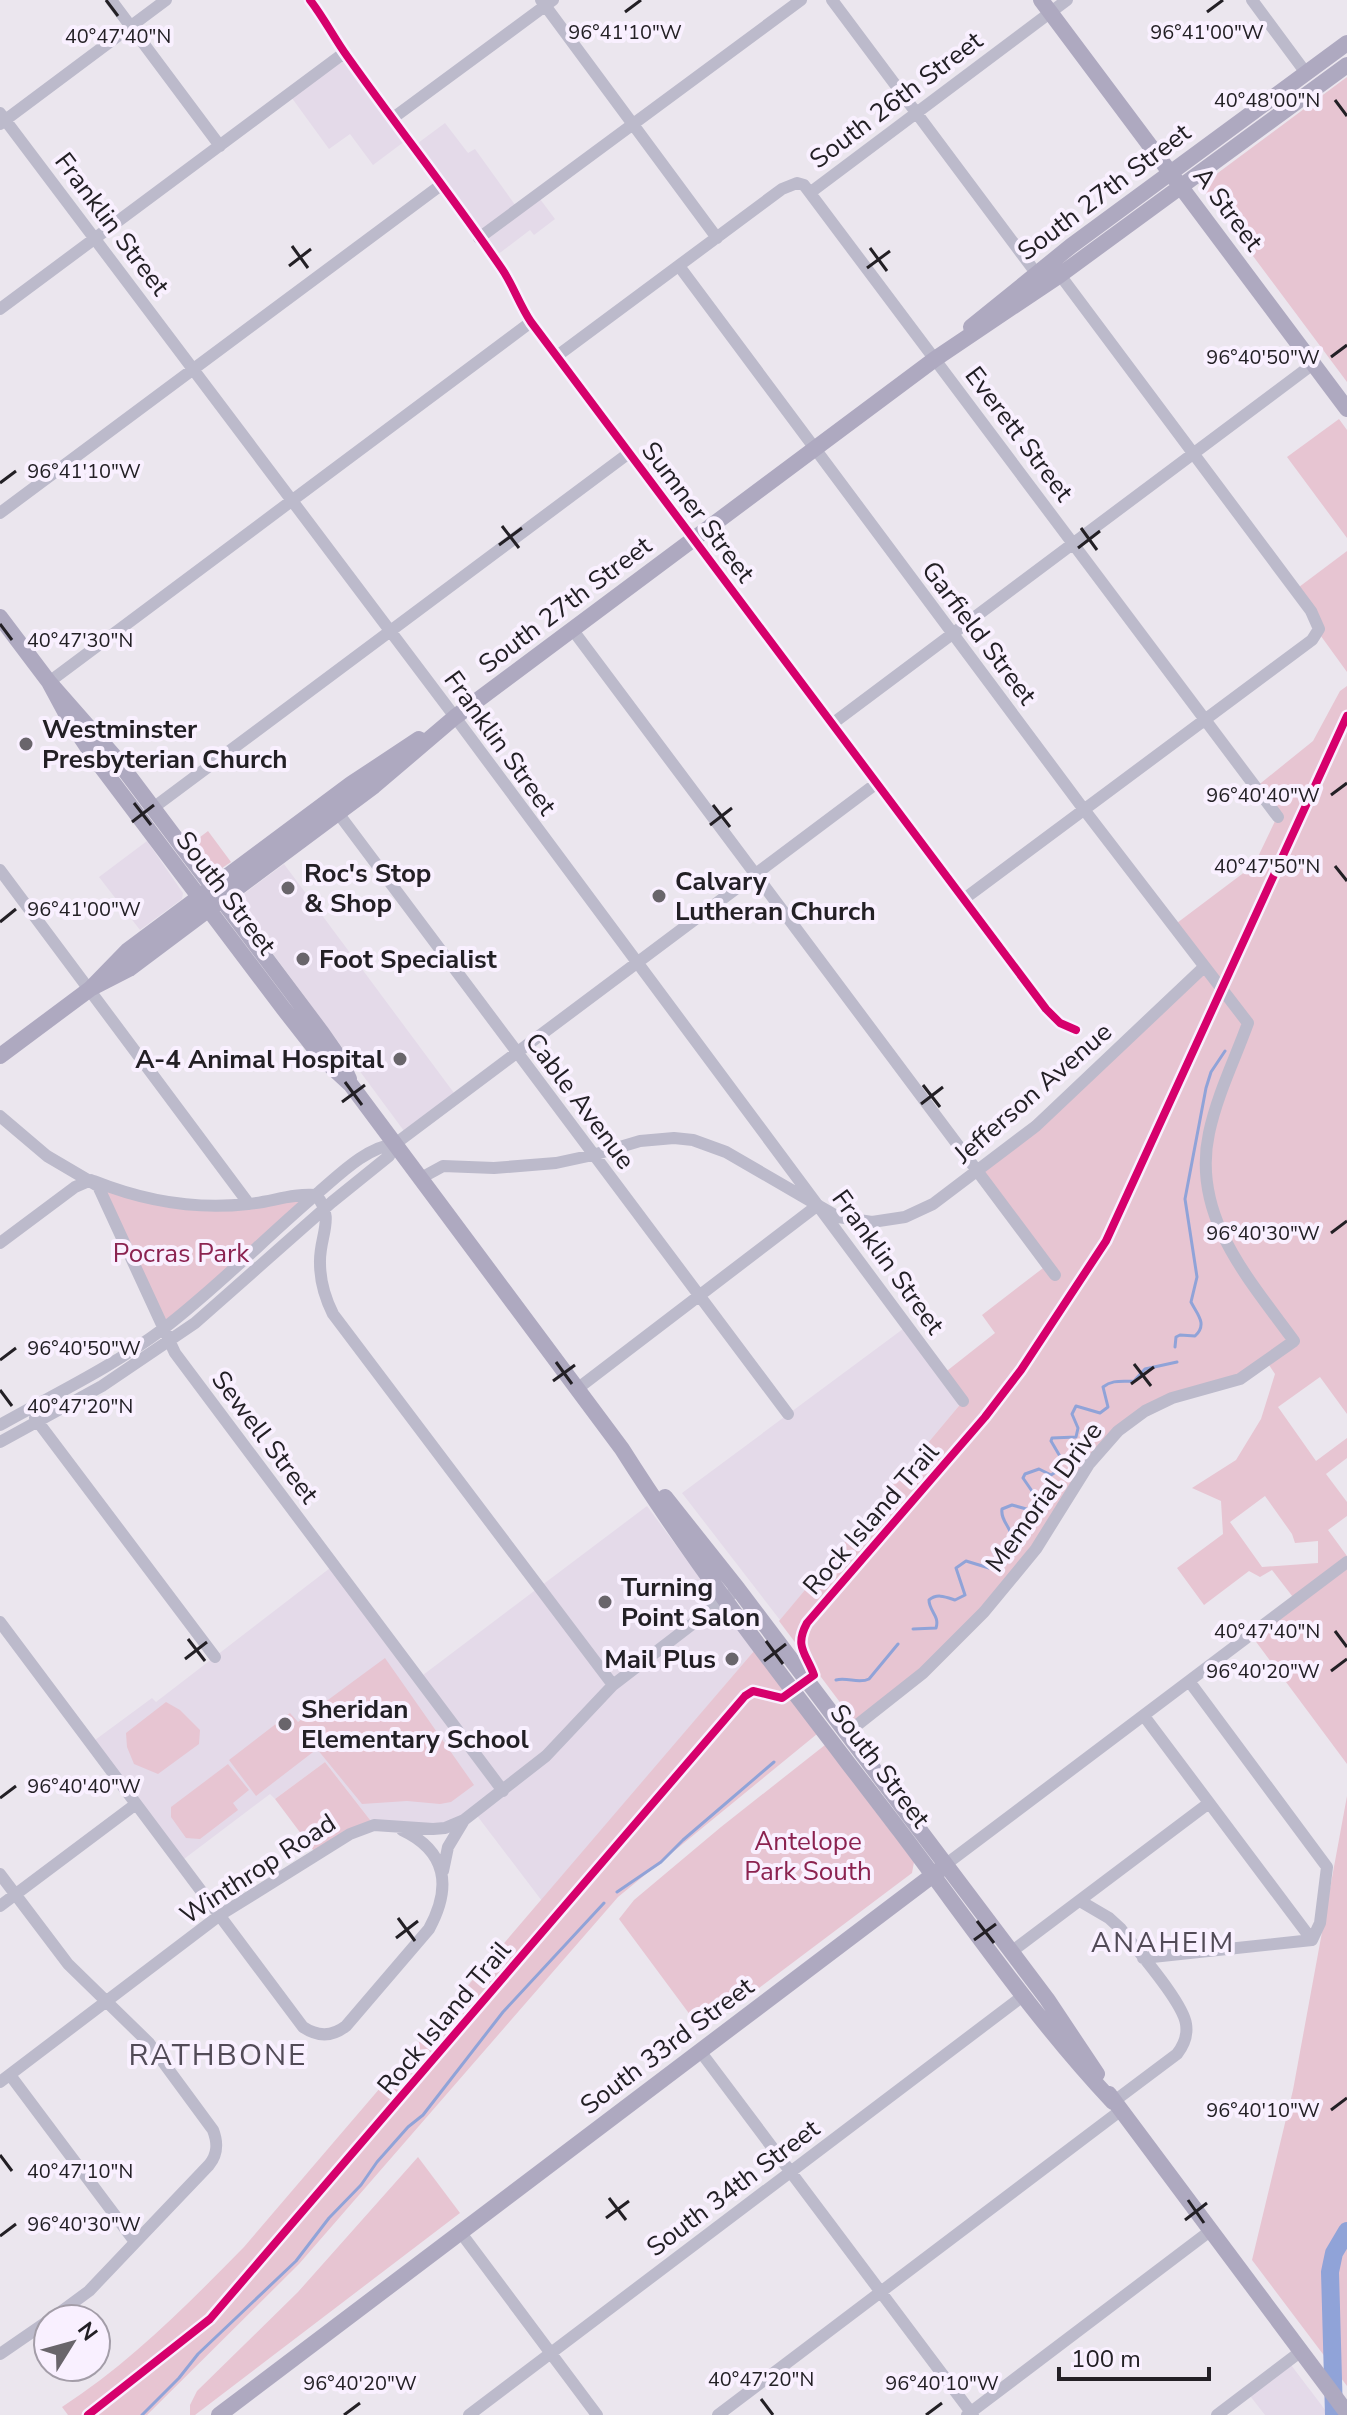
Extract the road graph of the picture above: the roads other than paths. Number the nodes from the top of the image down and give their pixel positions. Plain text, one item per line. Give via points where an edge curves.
1 (111, 0) edge
2 (166, 0) edge
3 (310, 0) edge
4 (801, 0) edge
5 (832, 0) edge
6 (1067, 0) edge
7 (1252, 0) edge
8 (546, 2) edge
9 (1046, 6) edge
10 (131, 26) junction
11 (1347, 43) edge
12 (344, 53) junction
13 (1347, 65) edge
14 (1306, 73) junction
15 (916, 113) junction
16 (393, 118) junction
17 (2, 119) edge
18 (633, 124) junction
19 (220, 146) junction
20 (1170, 172) junction
21 (441, 185) junction
22 (1181, 186) junction
23 (811, 192) junction
24 (479, 238) junction
25 (717, 238) junction
26 (95, 239) junction
27 (679, 266) junction
28 (1036, 273) junction
29 (1060, 275) junction
30 (0, 309) edge
31 (531, 322) junction
32 (557, 356) junction
33 (935, 359) junction
34 (1313, 364) junction
35 (193, 370) junction
36 (1347, 409) edge
37 (814, 449) junction
38 (629, 453) junction
39 (1194, 454) junction
40 (292, 501) junction
41 (0, 513) edge
42 (694, 539) junction
43 (1073, 544) junction
44 (3, 627) edge
45 (572, 629) junction
46 (390, 632) junction
47 (952, 634) junction
48 (49, 682) junction
49 (455, 717) junction
50 (1205, 719) junction
51 (832, 724) junction
52 (877, 783) junction
53 (153, 808) junction
54 (1084, 810) junction
55 (338, 813) junction
56 (1278, 817) dead end
57 (0, 870) edge
58 (756, 875) junction
59 (210, 899) junction
60 (964, 899) junction
61 (637, 963) junction
62 (1204, 967) junction
63 (90, 989) junction
64 (1248, 1023) joint
65 (1076, 1030) dead end
66 (517, 1053) junction
67 (0, 1056) edge
68 (0, 1116) edge
69 (395, 1144) junction
70 (593, 1155) junction
71 (978, 1171) junction
72 (421, 1178) junction
73 (91, 1180) junction
74 (316, 1195) junction
75 (249, 1204) junction
76 (818, 1205) junction
77 (326, 1206) junction
78 (0, 1243) edge
79 (1055, 1275) dead end
80 (700, 1296) junction
81 (162, 1329) junction
82 (168, 1342) junction
83 (577, 1389) junction
84 (963, 1401) dead end
85 (29, 1409) junction
86 (788, 1414) dead end
87 (38, 1422) junction
88 (0, 1425) edge
89 (0, 1442) edge
90 (1347, 1562) edge
91 (732, 1594) junction
92 (0, 1622) edge
93 (215, 1657) dead end
94 (1189, 1681) junction
95 (613, 1685) junction
96 (1144, 1716) junction
97 (847, 1733) junction
98 (503, 1791) junction
99 (1209, 1803) junction
100 (136, 1804) junction
101 (464, 1820) junction
102 (396, 1827) junction
103 (939, 1870) junction
104 (0, 1874) edge
105 (442, 1874) junction
106 (15, 1894) junction
107 (1080, 1901) junction
108 (0, 1906) edge
109 (220, 1915) junction
110 (1312, 1940) junction
111 (1011, 1952) junction
112 (1143, 1958) junction
113 (1023, 1996) junction
114 (107, 2001) junction
115 (700, 2051) junction
116 (5, 2078) edge
117 (1117, 2106) junction
118 (790, 2172) junction
119 (1210, 2231) junction
120 (461, 2233) junction
121 (135, 2242) junction
122 (880, 2292) junction
123 (72, 2303) edge
124 (32, 2332) edge
125 (1300, 2352) junction
126 (551, 2353) junction
127 (0, 2354) edge
128 (1347, 2413) edge
129 (970, 2414) edge
130 (220, 2415) edge
131 (469, 2415) edge
132 (597, 2415) edge
133 (718, 2415) edge
134 (1217, 2415) edge

1 - 10 street
2 - 10 street
3 - 12 street, Sumner Street
4 - 18 street
5 - 15 street
6 - 9 street, South 26th Street
7 - 14 street
8 - 16 street
8 - 18 street
9 - 15 street, South 26th Street
9 - 20 main road, A Street
10 - 17 street
10 - 19 street
11 - 14 main road, South 27th Street
12 - 16 street, Sumner Street
12 - 19 street
13 - 22 main road, South 27th Street
14 - 20 main road, South 27th Street
15 - 23 street, South 26th Street
15 - 28 street
16 - 21 street, Sumner Street
17 - 26 street, Franklin Street
18 - 24 street
18 - 25 street
19 - 26 street
20 - 22 main road, A Street
20 - 28 main road, South 27th Street
21 - 24 street, Sumner Street
21 - 35 street
22 - 29 main road, South 27th Street
22 - 34 main road, A Street
23 - 25 street, South 26th Street via 804,185 790,185
23 - 33 street, Everett Street
24 - 31 street, Sumner Street
25 - 27 street, South 26th Street
26 - 30 street
26 - 35 street, Franklin Street
27 - 32 street, South 26th Street
27 - 37 street, Garfield Street
28 - 33 main road, South 27th Street
29 - 33 main road, South 27th Street
29 - 39 street
31 - 32 street, Sumner Street
31 - 40 street
32 - 38 street, Sumner Street
33 - 37 main road, South 27th Street
33 - 43 street, Everett Street
34 - 36 main road, A Street
34 - 39 street
35 - 40 street, Franklin Street
35 - 41 street
37 - 42 main road, South 27th Street
37 - 47 street, Garfield Street
38 - 42 street, Sumner Street
38 - 46 street
39 - 43 street
39 - 50 street via 1319,625 1312,640
40 - 46 street, Franklin Street
40 - 48 street
42 - 45 main road, South 27th Street
42 - 51 street, Sumner Street
43 - 47 street
43 - 50 street, Everett Street
44 - 48 main road, South Street
45 - 49 main road, South 27th Street
45 - 58 street
46 - 49 street, Franklin Street
46 - 53 street
47 - 51 street
47 - 54 street, Garfield Street
48 - 53 main road, South Street
48 - 59 main road, South Street via 96,760
49 - 55 main road, South 27th Street
49 - 59 main road, South 27th Street via 389,757
49 - 61 street, Franklin Street
50 - 54 street
50 - 56 street, Everett Street
51 - 52 street, Sumner Street
52 - 58 street
52 - 60 street, Sumner Street
53 - 59 main road, South Street
54 - 60 street
54 - 62 street, Garfield Street
55 - 59 main road, South 27th Street
55 - 66 street, Cable Avenue
57 - 63 street
58 - 61 street
58 - 71 street
59 - 63 main road, South 27th Street via 129,969
59 - 69 main road, South Street via 322,1033 351,1085
60 - 65 street, Sumner Street via 1046,1009
61 - 66 street
61 - 76 street, Franklin Street
62 - 64 street, Garfield Street
62 - 71 street, Jefferson Avenue via 1036,1126
63 - 67 main road, South 27th Street
63 - 75 street
64 - 97 street, Memorial Drive via 1209,1132 1207,1184 1214,1217 1234,1258 1294,1341 1245,1376 1172,1398 1118,1431 1089,1464 1036,1549 984,1612 923,1673
66 - 69 street
66 - 70 street, Cable Avenue
68 - 73 street via 47,1156
69 - 72 main road, South Street
69 - 74 street via 381,1145
69 - 77 street via 389,1156
70 - 72 street, Jefferson Avenue via 525,1166 443,1166
70 - 76 street, Jefferson Avenue via 655,1138 693,1140 726,1152
70 - 80 street, Cable Avenue
71 - 76 street, Jefferson Avenue via 920,1212 890,1221 838,1217
71 - 79 street
72 - 83 main road, South Street
73 - 75 street via 169,1203
73 - 78 street
73 - 81 street, Sewell Street via 102,1192
74 - 75 street
74 - 77 street
74 - 81 street
76 - 80 street
76 - 84 street, Franklin Street
77 - 82 street
77 - 95 street via 320,1274 333,1314
80 - 83 street
80 - 86 street, Cable Avenue
81 - 82 street, Sewell Street
81 - 85 street
82 - 87 street
82 - 98 street, Sewell Street
83 - 91 main road, South Street via 659,1490
85 - 87 street
85 - 88 street
87 - 89 street
87 - 93 street
90 - 94 street, South 33rd Street
91 - 95 street, Winthrop Road
91 - 97 main road, South Street
91 - 103 main road, South Street
92 - 100 street
94 - 96 street, South 33rd Street
94 - 110 street via 1323,1861 1328,1872
95 - 98 street, Winthrop Road via 554,1748
96 - 99 street
96 - 103 street, South 33rd Street
97 - 103 main road, South Street
98 - 101 street, Winthrop Road
99 - 107 street
99 - 110 street
100 - 106 street
100 - 109 street
101 - 102 street, Winthrop Road via 445,1828
101 - 105 street via 448,1847
102 - 105 street via 428,1847
102 - 109 street, Winthrop Road via 374,1825 350,1834
103 - 111 main road, South Street
103 - 113 main road, South Street
103 - 115 main road, South 33rd Street
104 - 106 street
105 - 109 street via 443,1895 429,1929 346,2026 327,2035 303,2027
106 - 108 street
106 - 114 street via 68,1964
107 - 111 street
107 - 112 street via 1116,1924
109 - 114 street, Winthrop Road
110 - 112 street
111 - 117 main road, South Street
112 - 117 street via 1185,2019 1186,2037 1177,2054
113 - 117 main road, South Street
113 - 118 street, South 34th Street
114 - 116 street, Winthrop Road
114 - 121 street via 149,2043 213,2130 217,2143 209,2165
115 - 118 street
115 - 120 main road, South 33rd Street
116 - 121 street
117 - 119 main road, South Street
117 - 122 street
118 - 122 street
118 - 126 street, South 34th Street
119 - 125 main road, South Street
119 - 129 street
120 - 126 street
120 - 130 main road, South 33rd Street
121 - 123 street
122 - 129 street
122 - 133 street
124 - 127 street
125 - 128 main road, South Street
125 - 134 street
126 - 131 street, South 34th Street
126 - 132 street

